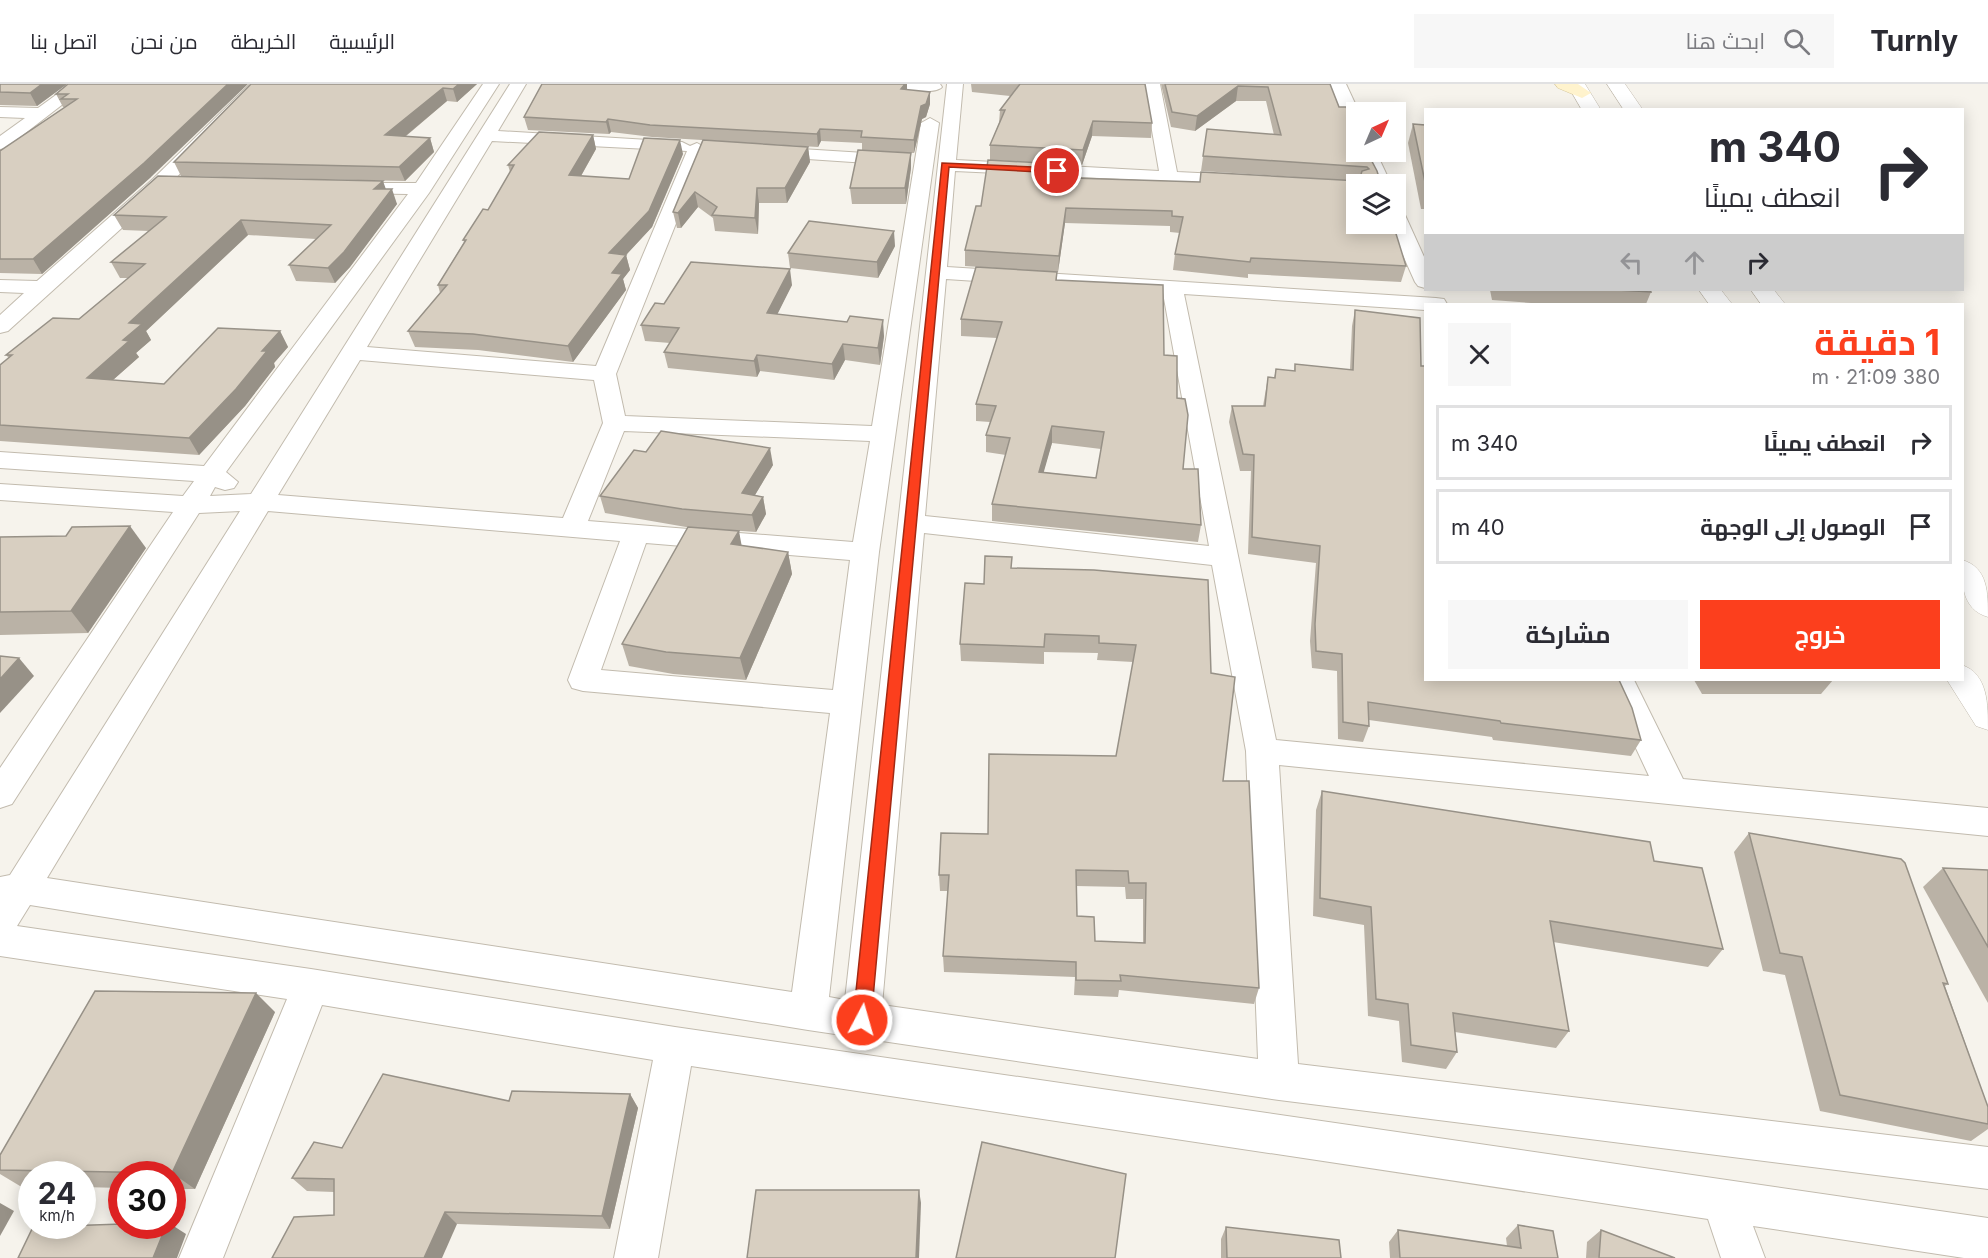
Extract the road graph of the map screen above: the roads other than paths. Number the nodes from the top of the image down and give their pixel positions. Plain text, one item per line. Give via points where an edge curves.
1 (81, 84) edge
2 (259, 84) edge
3 (490, 84) edge
4 (518, 84) edge
5 (886, 84) edge
6 (1152, 84) edge
7 (1338, 84) edge
8 (1564, 84) edge
9 (1616, 84) edge
10 (941, 85) edge
11 (1579, 89) edge
12 (1346, 103) edge
13 (1591, 108) edge
14 (1633, 108) edge
15 (0, 112) edge
16 (42, 112) junction
17 (486, 135) junction
18 (0, 144) edge
19 (697, 148) junction
20 (719, 150) edge
21 (754, 152) edge
22 (935, 163) junction
23 (1168, 177) junction
24 (1262, 182) edge
25 (160, 183) junction
26 (184, 184) edge
27 (327, 187) edge
28 (422, 189) junction
29 (1404, 234) edge
30 (935, 272) junction
31 (1424, 280) edge
32 (0, 286) edge
33 (1172, 287) junction
34 (43, 288) junction
35 (1763, 291) edge
36 (1424, 303) edge
37 (1772, 303) edge
38 (0, 326) edge
39 (351, 352) junction
40 (604, 374) junction
41 (615, 423) junction
42 (884, 434) junction
43 (0, 460) edge
44 (211, 474) junction
45 (0, 492) edge
46 (258, 502) junction
47 (190, 505) junction
48 (911, 523) junction
49 (572, 528) junction
50 (636, 534) junction
51 (865, 552) junction
52 (1224, 557) junction
53 (1964, 573) edge
54 (1988, 606) edge
55 (1964, 680) edge
56 (1619, 681) edge
57 (846, 703) junction
58 (1988, 717) edge
59 (1262, 751) junction
60 (4, 783) edge
61 (1674, 793) junction
62 (1988, 822) edge
63 (10, 890) edge
64 (0, 923) edge
65 (0, 940) edge
66 (310, 986) junction
67 (808, 1012) junction
68 (862, 1020) junction
69 (675, 1045) junction
70 (1279, 1081) junction
71 (1988, 1168) edge
72 (1722, 1200) junction
73 (1988, 1240) edge
74 (201, 1258) edge
75 (636, 1258) edge
76 (1743, 1258) edge

1 - 16 street
2 - 25 street
3 - 28 street
4 - 17 street
5 - 10 street
6 - 23 street
7 - 12 street
8 - 11 main road
9 - 14 street
10 - 22 street
11 - 13 street
15 - 16 street
16 - 18 street
17 - 19 street
17 - 39 street
19 - 20 street
19 - 40 street
21 - 22 street
22 - 23 street
22 - 30 street
22 - 42 street
23 - 24 street
25 - 26 street
25 - 34 street
27 - 28 street
28 - 44 street
29 - 31 street
30 - 33 street
30 - 48 street
32 - 34 street
33 - 36 street
33 - 52 street
34 - 38 street
35 - 37 street
39 - 40 street
39 - 46 street
40 - 41 street
41 - 42 street
41 - 49 street
42 - 51 street
43 - 44 street
44 - 46 street
44 - 47 street
45 - 47 street
46 - 47 street
46 - 49 street
46 - 63 street
47 - 60 street
48 - 52 street
48 - 68 street
49 - 50 street
50 - 51 street
50 - 57 street via 583,680
51 - 57 street
52 - 59 street
53 - 54 street
55 - 58 street
56 - 61 street
57 - 67 street
59 - 61 street
59 - 70 street
61 - 62 street
63 - 64 street
63 - 67 street
65 - 66 street
66 - 69 street
66 - 74 street
67 - 68 street
68 - 70 street
69 - 72 street
69 - 75 street
70 - 71 street
72 - 73 street
72 - 76 street

